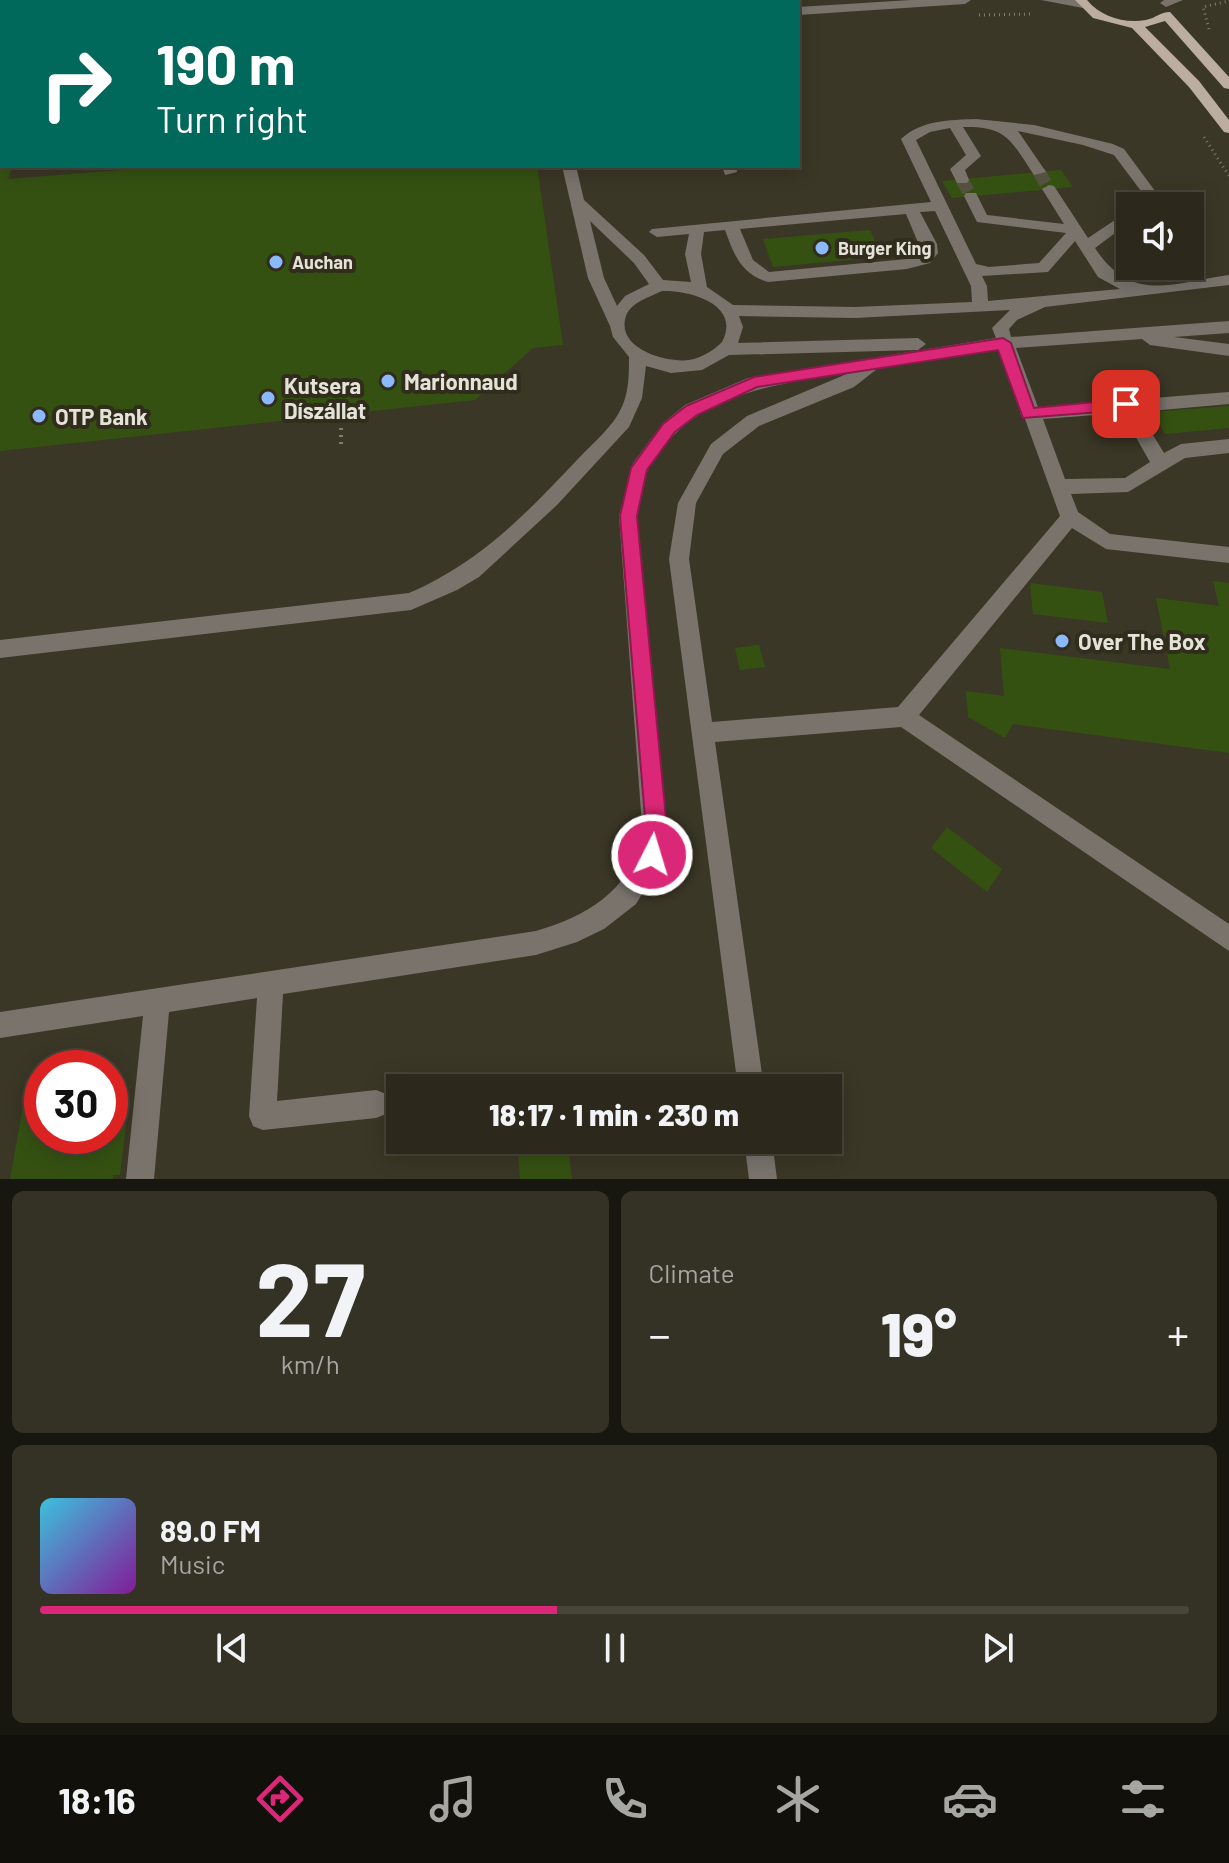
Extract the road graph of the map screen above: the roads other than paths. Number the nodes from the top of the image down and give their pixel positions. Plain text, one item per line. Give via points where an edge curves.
1 (965, 0) edge
2 (1047, 0) edge
3 (1082, 2) edge
4 (1168, 5) edge
5 (800, 11) edge
6 (1135, 24) junction
7 (1229, 85) edge
8 (986, 122) junction
9 (955, 125) junction
10 (1229, 129) edge
11 (570, 168) edge
12 (1039, 172) tunnel mouth
13 (962, 180) dead end
14 (1049, 189) tunnel mouth
15 (1149, 192) edge
16 (971, 196) tunnel mouth
17 (578, 202) junction
18 (939, 206) junction
19 (911, 209) junction
20 (1116, 225) edge
21 (731, 226) junction
22 (697, 228) junction
23 (1077, 230) junction
24 (657, 232) dead end
25 (1087, 246) junction
26 (970, 268) junction
27 (1229, 280) edge
28 (659, 286) junction
29 (700, 289) junction
30 (1139, 293) junction
31 (1047, 300) junction
32 (980, 306) junction
33 (730, 310) junction
34 (616, 322) junction
35 (1229, 327) edge
36 (1115, 335) junction
37 (1003, 343) junction
38 (727, 349) junction
39 (1229, 350) edge
40 (637, 357) junction
41 (875, 362) junction
42 (1229, 398) edge
43 (1126, 404) junction
44 (1029, 414) junction
45 (1229, 446) edge
46 (1161, 464) junction
47 (1058, 487) junction
48 (1070, 517) junction
49 (1229, 555) edge
50 (0, 649) edge
51 (904, 717) junction
52 (703, 733) junction
53 (1229, 939) edge
54 (271, 984) junction
55 (157, 1001) junction
56 (0, 1025) edge
57 (749, 1074) edge
58 (376, 1104) dead end
59 (760, 1154) edge
60 (140, 1179) edge
61 (763, 1179) edge

1 - 5 street
2 - 3 street
3 - 6 main road via 1105,19
4 - 6 main road via 1152,23
4 - 7 main road via 1187,37
6 - 10 main road
8 - 9 street
8 - 12 street via 1012,132
8 - 15 street via 1074,137 1119,152
9 - 13 street via 974,156 957,169
9 - 18 street via 921,127 908,139
11 - 17 street
14 - 23 street
16 - 23 street via 982,219
17 - 28 street via 639,259
17 - 34 street via 596,278
18 - 19 street
18 - 26 street
19 - 21 street
19 - 21 street via 930,253 907,264 768,277 746,264
20 - 25 street
21 - 22 street
22 - 24 street
22 - 29 street via 693,254
23 - 25 street
23 - 26 street via 1043,268
25 - 30 street via 1104,273
26 - 32 street via 979,286
27 - 30 street
28 - 29 street
28 - 34 street via 630,299
29 - 33 street
30 - 31 street
31 - 32 street
31 - 37 street via 1011,316 1000,328
32 - 33 street via 852,314
33 - 38 street via 735,330
34 - 40 street via 620,339
35 - 36 street
36 - 37 street
36 - 39 street
37 - 38 street
37 - 41 street
37 - 44 street
38 - 40 street via 685,367
40 - 50 street via 637,392 623,422 518,529 449,585 411,601
41 - 52 street via 848,383 753,421 717,449 687,503 679,559
41 - 54 street via 754,382 717,397 669,428 639,468 628,516 655,839 645,870 623,901 566,936
42 - 43 street
43 - 44 street
43 - 46 street
44 - 47 street
45 - 46 street via 1181,451
46 - 47 street via 1128,485
47 - 48 street
48 - 49 street via 1106,541
48 - 51 street
51 - 52 street
51 - 53 street
52 - 57 street
54 - 55 street
54 - 58 street via 263,1116
55 - 56 street
55 - 60 street
59 - 61 street

